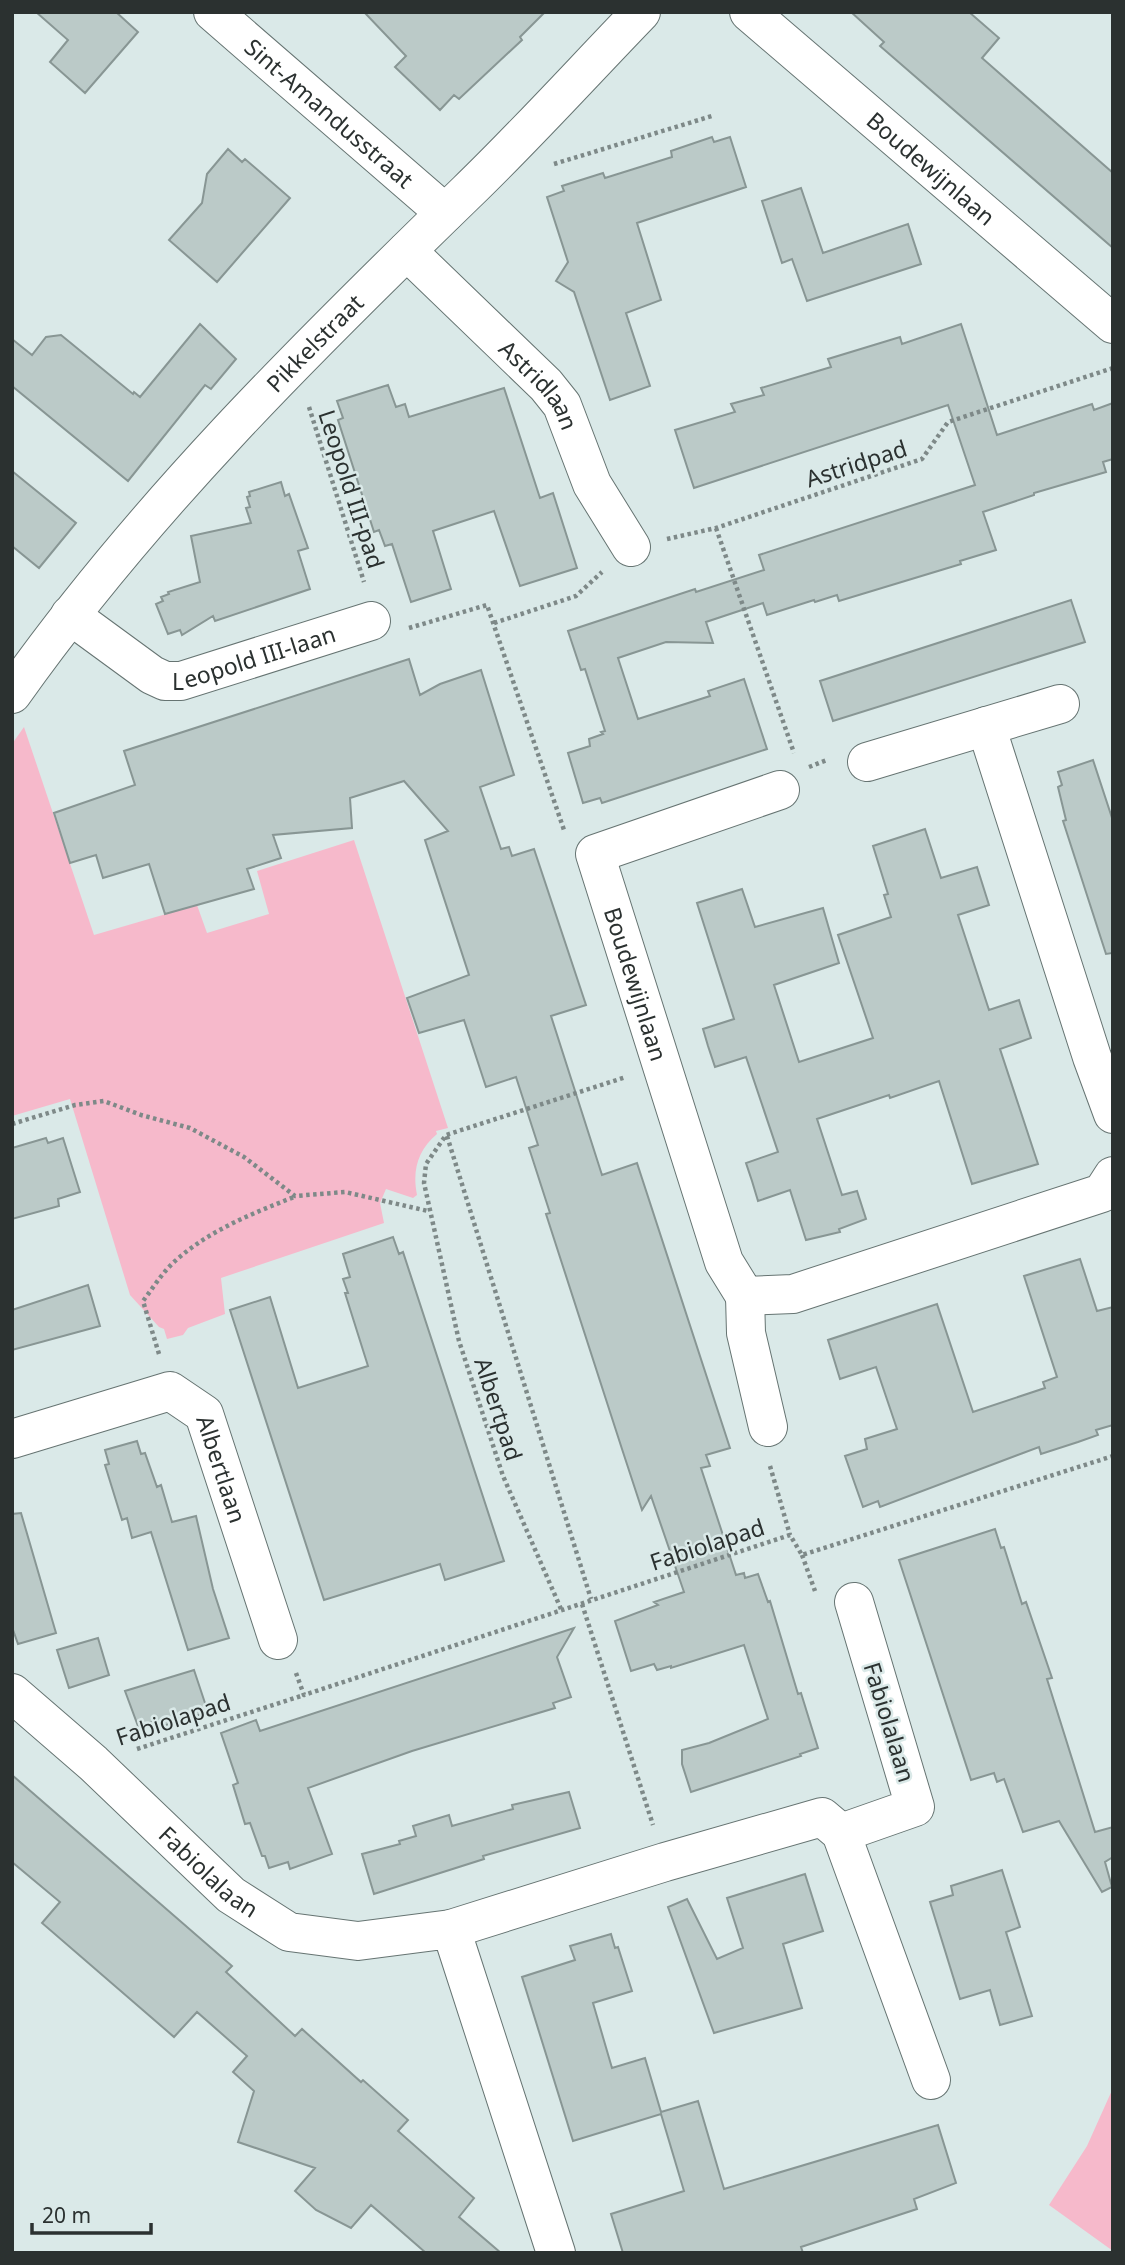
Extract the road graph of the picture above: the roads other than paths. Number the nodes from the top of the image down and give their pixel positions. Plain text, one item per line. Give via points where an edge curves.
1 (213, 12) edge
2 (641, 12) edge
3 (749, 12) edge
4 (444, 213) junction
5 (407, 251) junction
6 (1113, 324) edge
7 (631, 547) road end
8 (70, 615) junction
9 (371, 621) road end
10 (12, 694) edge
11 (1060, 704) dead end
12 (986, 726) junction
13 (867, 762) dead end
14 (790, 778) road end
15 (1102, 1054) edge
16 (1113, 1114) edge
17 (1113, 1176) edge
18 (745, 1296) junction
19 (768, 1427) road end
20 (12, 1438) edge
21 (854, 1602) dead end
22 (278, 1640) road end
23 (12, 1693) edge
24 (841, 1833) junction
25 (451, 1929) junction
26 (931, 2080) dead end
27 (555, 2253) edge

1 - 4 street, Sint-Amandusstraat
2 - 4 street, Pikkelstraat
3 - 6 street, Boudewijnlaan
4 - 5 street, Pikkelstraat
5 - 7 street, Astridlaan via 547,385 562,405 592,484
5 - 8 street, Pikkelstraat via 160,506
8 - 9 street, Leopold III-laan via 165,681 181,681
8 - 10 street, Pikkelstraat
11 - 12 street
12 - 13 street
12 - 15 street
14 - 18 street, Boudewijnlaan via 596,854 724,1262
15 - 16 street
17 - 18 street via 1102,1193 793,1294
18 - 19 street via 746,1333
20 - 22 street, Albertlaan via 170,1391 204,1413
21 - 24 street, Fabiolalaan via 915,1807
23 - 25 street, Fabiolalaan via 231,1895 289,1932 358,1941
24 - 25 street, Fabiolalaan via 822,1817
24 - 26 street
25 - 27 street

